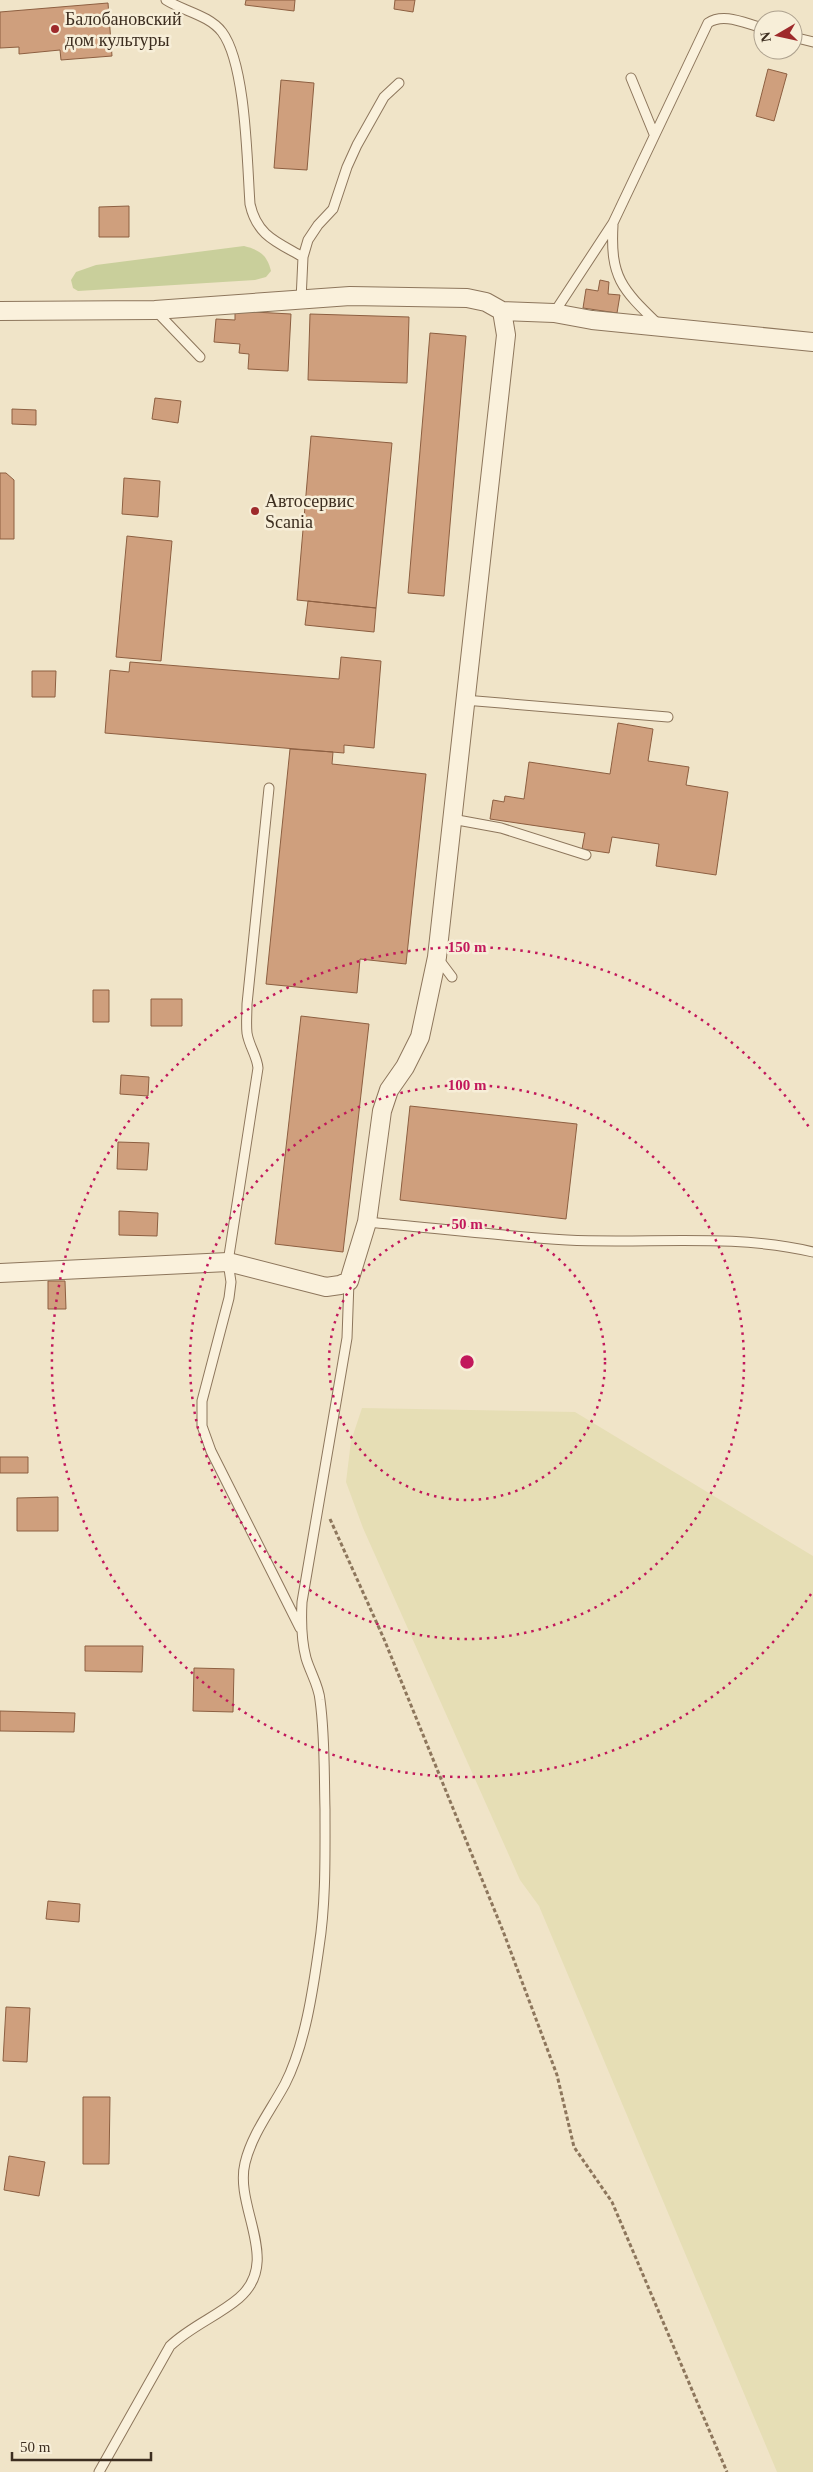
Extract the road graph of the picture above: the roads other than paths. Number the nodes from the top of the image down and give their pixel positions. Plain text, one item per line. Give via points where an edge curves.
1 (166, 0) edge
2 (753, 25) edge
3 (631, 78) dead end
4 (399, 83) dead end
5 (654, 134) junction
6 (613, 224) junction
7 (303, 257) junction
8 (301, 300) junction
9 (155, 310) junction
10 (0, 311) edge
11 (502, 312) junction
12 (554, 313) junction
13 (661, 326) junction
14 (813, 342) edge
15 (200, 357) dead end
16 (464, 700) junction
17 (668, 717) dead end
18 (269, 788) dead end
19 (452, 819) junction
20 (586, 855) dead end
21 (437, 957) junction
22 (452, 977) dead end
23 (367, 1222) junction
24 (813, 1252) edge
25 (228, 1262) junction
26 (0, 1273) edge
27 (349, 1281) junction
28 (301, 1629) junction
29 (99, 2472) edge

1 - 7 lane via 211,22 222,32 237,71 253,218 260,230
2 - 5 lane via 725,18 716,18 708,23
3 - 5 lane
4 - 7 lane via 384,97 357,145 332,209 308,240
5 - 6 lane
6 - 12 lane
6 - 13 lane via 611,253 615,270 629,296
7 - 8 lane
8 - 9 street
8 - 11 street via 350,296 467,298 486,302
9 - 10 street
9 - 15 lane
11 - 12 street
11 - 16 street via 506,335
12 - 13 street
13 - 14 street
16 - 17 lane
16 - 19 street
18 - 25 lane via 247,1004 247,1032 258,1068
19 - 20 lane via 501,828
19 - 21 street
21 - 22 lane
21 - 23 street via 420,1037 389,1090 382,1110
23 - 24 lane via 568,1240 744,1241
23 - 27 street
25 - 26 street
25 - 27 street via 326,1287 340,1286
25 - 28 lane via 229,1298 202,1401 202,1426 211,1452
27 - 28 lane via 347,1338 302,1602
28 - 29 lane via 306,1658 320,1697 324,1884 319,1946 302,2038 284,2084 253,2139 244,2164 246,2208 256,2236 257,2268 250,2286 239,2298 170,2346

